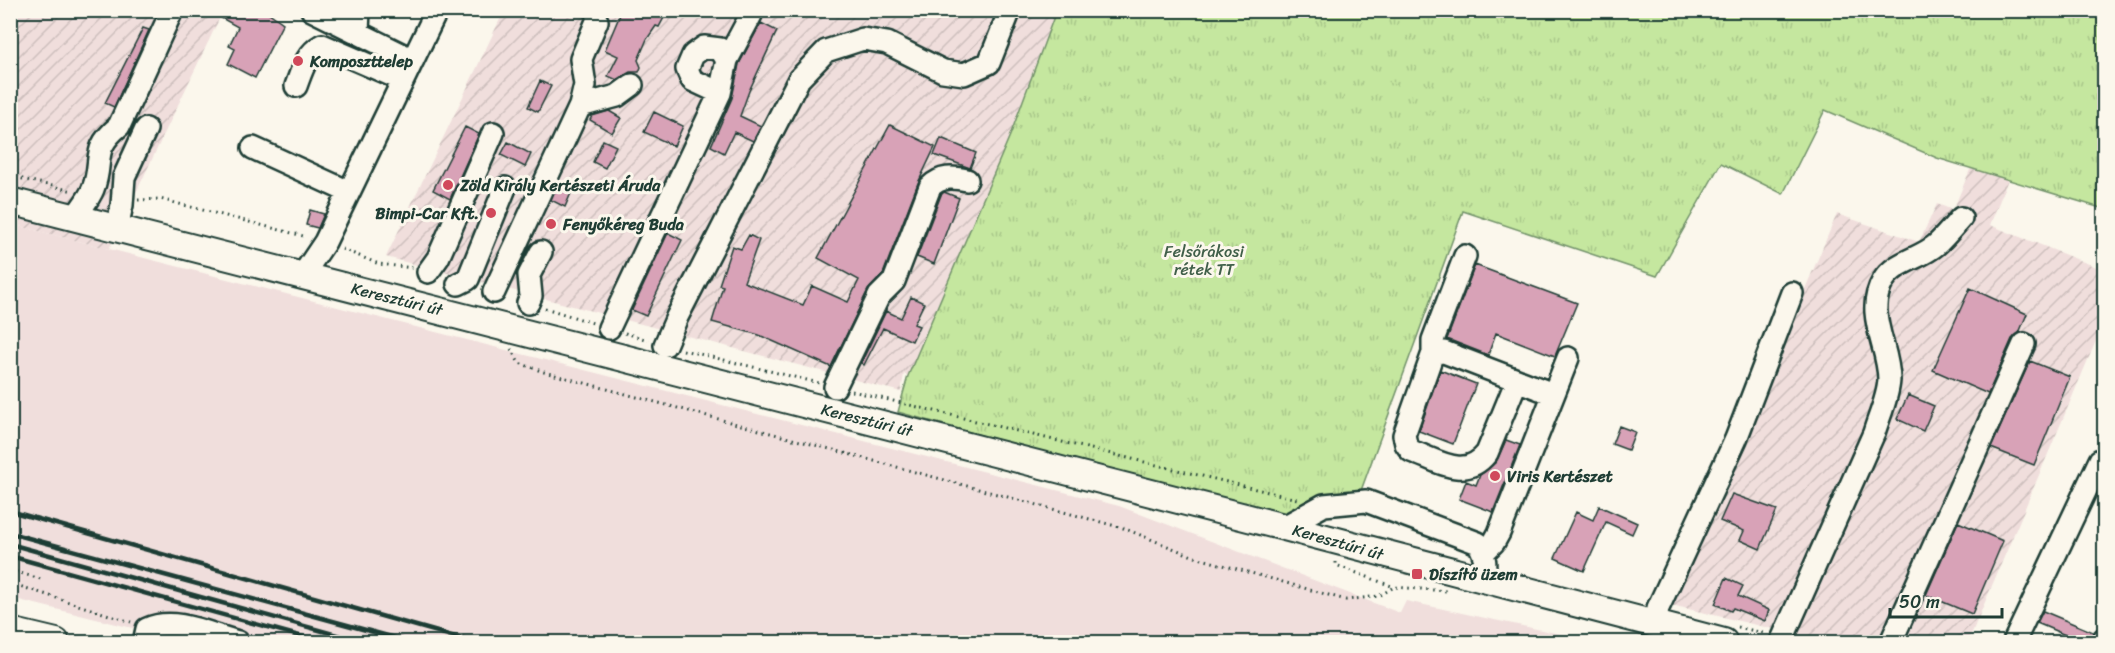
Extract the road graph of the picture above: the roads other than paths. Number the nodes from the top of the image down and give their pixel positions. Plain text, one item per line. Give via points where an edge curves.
1 (312, 10) edge
2 (359, 10) edge
3 (437, 10) edge
4 (1010, 10) edge
5 (170, 15) dead end
6 (751, 15) dead end
7 (338, 16) edge
8 (597, 21) dead end
9 (358, 32) junction
10 (413, 60) junction
11 (727, 60) junction
12 (403, 80) junction
13 (632, 85) dead end
14 (296, 86) dead end
15 (720, 93) junction
16 (580, 106) junction
17 (146, 129) dead end
18 (493, 133) dead end
19 (253, 148) dead end
20 (967, 180) dead end
21 (505, 188) dead end
22 (349, 192) junction
23 (10, 201) edge
24 (75, 217) junction
25 (1961, 218) dead end
26 (117, 228) junction
27 (541, 252) dead end
28 (1466, 256) dead end
29 (428, 272) dead end
30 (302, 276) junction
31 (458, 284) dead end
32 (494, 292) dead end
33 (1792, 293) dead end
34 (528, 303) dead end
35 (609, 328) dead end
36 (2024, 344) dead end
37 (665, 345) dead end
38 (1433, 353) junction
39 (1568, 358) dead end
40 (1517, 380) junction
41 (835, 387) dead end
42 (1554, 394) junction
43 (2104, 461) edge
44 (1284, 527) junction
45 (1484, 552) junction
46 (1482, 580) junction
47 (1655, 625) junction
48 (10, 631) edge
49 (146, 636) edge
50 (56, 642) edge
51 (238, 642) edge
52 (1724, 642) edge
53 (1781, 642) edge
54 (1891, 642) edge
55 (2014, 642) edge

1 - 7 lane
2 - 9 lane
3 - 10 lane
4 - 37 lane via 989,63 964,74 943,71 887,43 863,39 826,51 800,79
5 - 24 lane via 119,126 100,148 93,188
6 - 11 lane
7 - 9 lane
8 - 16 lane via 581,59 585,85
9 - 10 lane
10 - 12 lane
11 - 15 lane
11 - 15 lane via 720,49 704,46 693,55 687,69 692,80
12 - 14 lane via 322,45 305,62
12 - 22 lane
13 - 16 lane via 618,96
15 - 35 lane
16 - 32 lane
17 - 26 lane via 124,177
18 - 29 lane via 438,258
19 - 22 lane
20 - 41 lane via 937,180 930,187 894,281 879,296
21 - 31 lane via 468,279
22 - 30 lane via 325,242
23 - 24 main road, Keresztúri út
24 - 26 main road, Keresztúri út
25 - 53 lane via 1935,246 1897,266 1883,281 1876,325 1889,378 1886,398
26 - 30 main road, Keresztúri út
27 - 34 lane via 529,275
28 - 38 lane via 1433,340
30 - 44 main road, Keresztúri út
33 - 47 lane via 1736,439 1658,608
36 - 54 lane
38 - 40 lane via 1444,352
38 - 40 lane via 1404,435 1406,444 1411,451 1462,469 1479,463 1487,453
39 - 42 lane
40 - 42 lane
42 - 45 lane via 1494,542
43 - 55 lane via 2100,460
44 - 45 lane via 1324,505 1366,501 1478,543
44 - 46 main road, Keresztúri út
45 - 46 lane
46 - 47 main road, Keresztúri út
47 - 52 main road, Keresztúri út
48 - 50 main road
49 - 51 lane via 158,624 178,625

